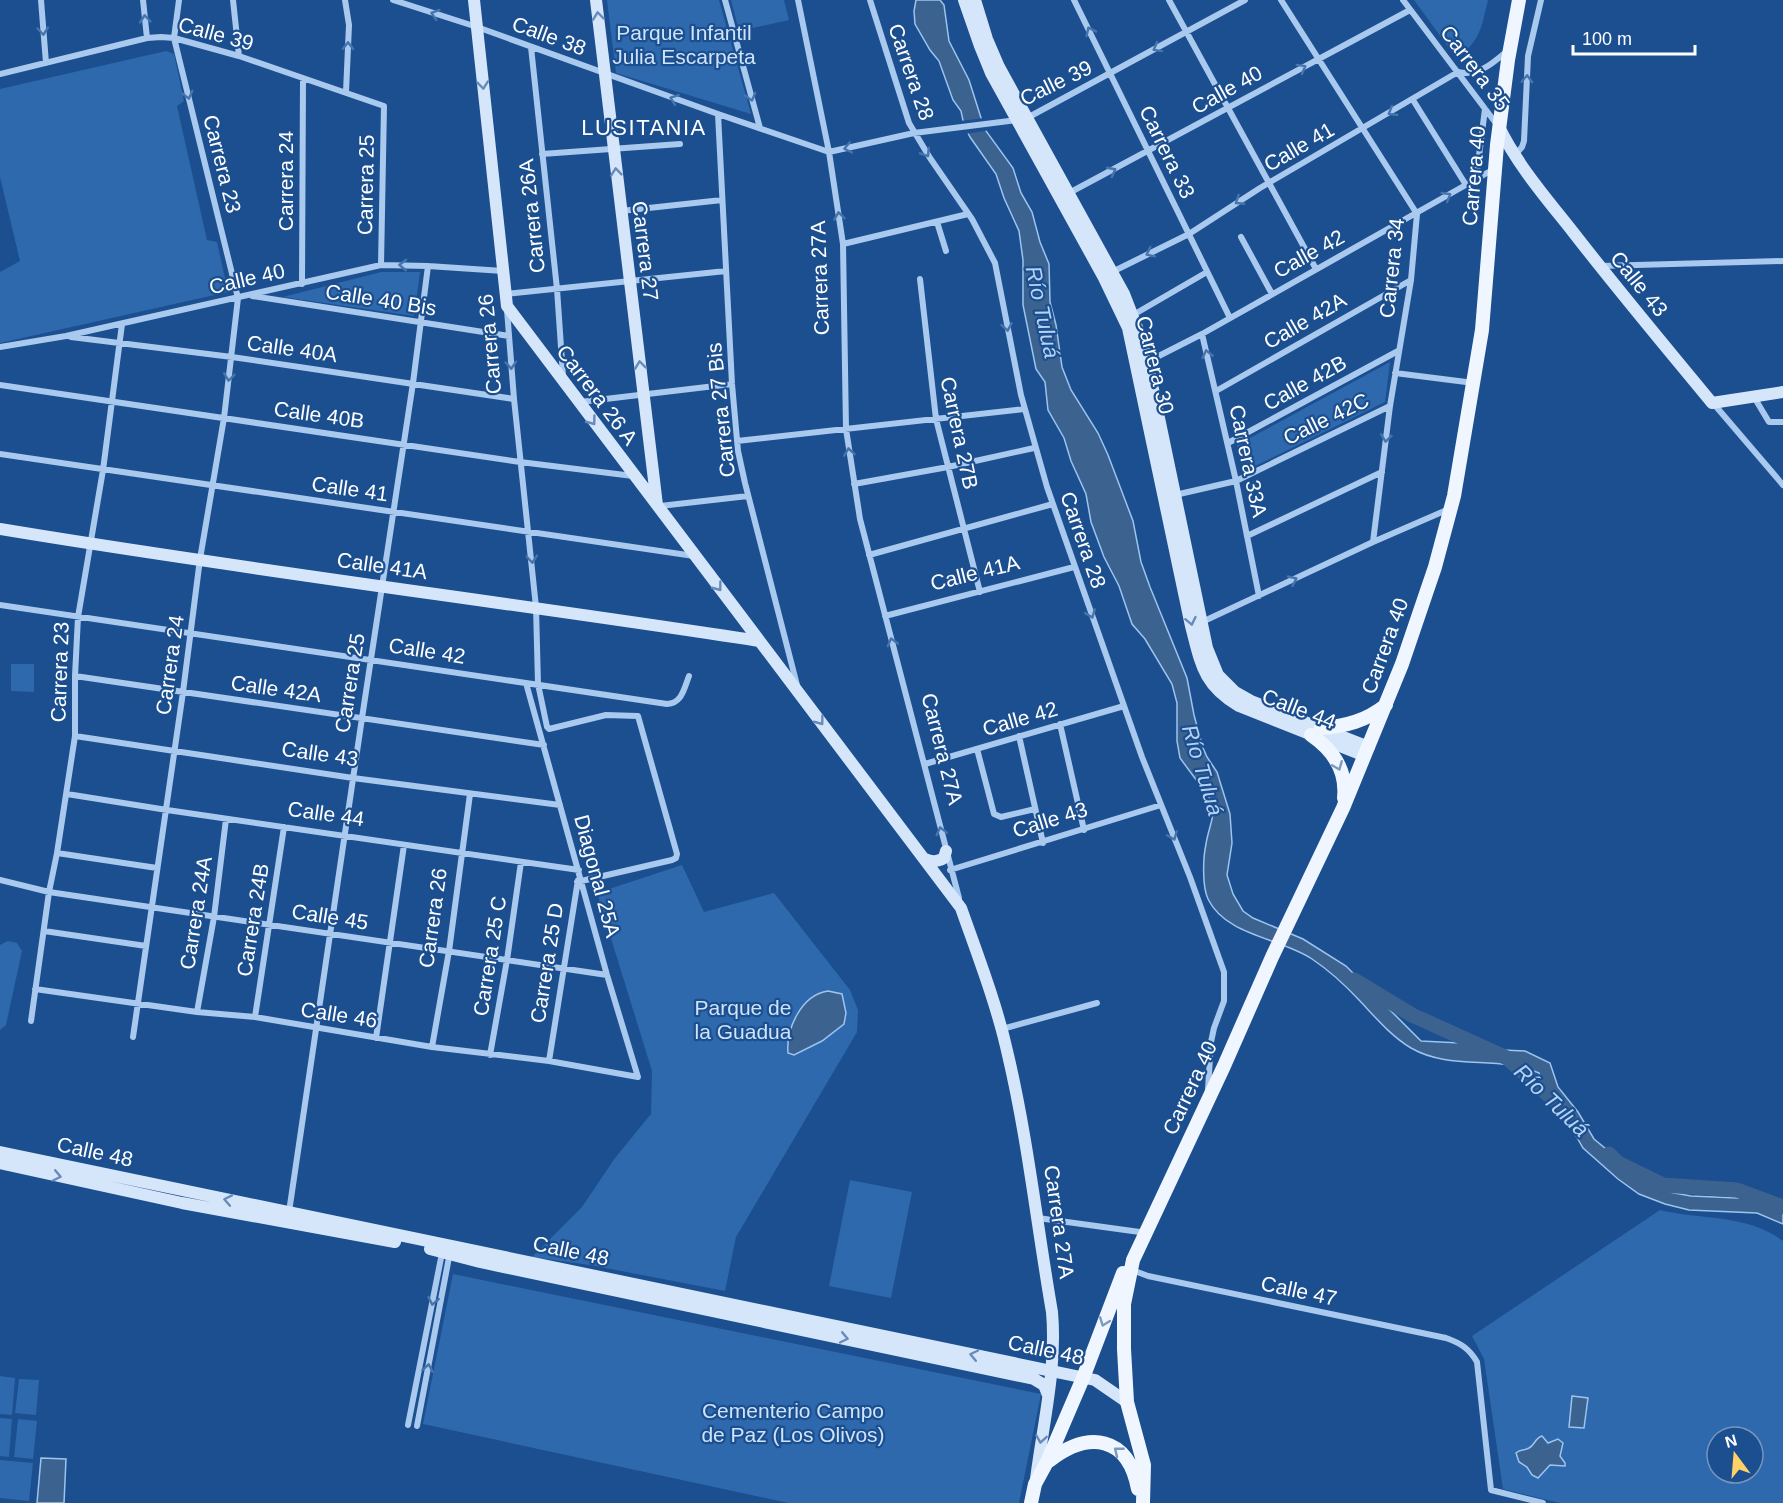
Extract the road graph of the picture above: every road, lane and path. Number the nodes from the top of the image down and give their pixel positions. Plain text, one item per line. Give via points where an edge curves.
1 (41, 0) edge
2 (143, 0) edge
3 (179, 0) edge
4 (233, 0) edge
5 (345, 0) edge
6 (393, 0) edge
7 (474, 0) edge
8 (596, 0) edge
9 (725, 0) edge
10 (798, 0) edge
11 (870, 0) edge
12 (964, 0) edge
13 (975, 0) edge
14 (1074, 0) edge
15 (1169, 0) edge
16 (1245, 0) edge
17 (1281, 0) edge
18 (1403, 0) edge
19 (1519, 0) edge
20 (1541, 0) edge
21 (1410, 10) junction
22 (477, 27) junction
23 (1186, 32) junction
24 (147, 38) junction
25 (174, 38) junction
26 (531, 47) junction
27 (1510, 49) junction
28 (239, 56) junction
29 (1319, 58) junction
30 (46, 63) junction
31 (1458, 72) junction
32 (604, 73) junction
33 (0, 74) edge
34 (1111, 74) junction
35 (303, 79) junction
36 (346, 92) junction
37 (1413, 100) junction
38 (384, 106) joint
39 (1485, 108) junction
40 (1227, 109) junction
41 (718, 114) junction
42 (1022, 119) junction
43 (1499, 127) junction
44 (760, 128) junction
45 (1362, 129) junction
46 (914, 133) junction
47 (680, 144) dead end
48 (614, 149) junction
49 (1149, 151) junction
50 (829, 152) junction
51 (542, 154) junction
52 (1515, 156) junction
53 (1495, 168) junction
54 (1476, 179) junction
55 (1268, 183) junction
56 (1466, 185) junction
57 (1064, 196) junction
58 (722, 200) junction
59 (620, 211) junction
60 (968, 214) junction
61 (1417, 214) junction
62 (937, 222) junction
63 (1189, 234) junction
64 (1241, 237) dead end
65 (843, 244) junction
66 (946, 251) dead end
67 (1783, 261) edge
68 (381, 265) junction
69 (428, 266) junction
70 (1600, 266) junction
71 (1316, 269) junction
72 (503, 271) junction
73 (726, 271) junction
74 (1207, 272) junction
75 (1107, 274) junction
76 (920, 279) dead end
77 (630, 280) junction
78 (1411, 280) junction
79 (302, 284) junction
80 (281, 288) junction
81 (556, 289) junction
82 (1272, 294) junction
83 (249, 295) junction
84 (238, 298) junction
85 (506, 300) junction
86 (282, 301) junction
87 (1133, 315) junction
88 (1230, 318) junction
89 (421, 323) junction
90 (122, 324) junction
91 (1202, 334) junction
92 (66, 336) junction
93 (509, 336) junction
94 (120, 342) junction
95 (0, 347) edge
96 (1398, 351) junction
97 (232, 357) junction
98 (1142, 363) junction
99 (1395, 373) junction
100 (413, 383) junction
101 (564, 383) junction
102 (1474, 383) junction
103 (732, 384) junction
104 (0, 385) edge
105 (1216, 391) junction
106 (1783, 392) edge
107 (643, 394) junction
108 (1754, 396) junction
109 (514, 399) junction
110 (112, 401) junction
111 (578, 402) junction
112 (1712, 403) junction
113 (1390, 406) junction
114 (1024, 409) junction
115 (224, 418) junction
116 (936, 419) junction
117 (1783, 422) edge
118 (846, 429) junction
119 (737, 441) junction
120 (1228, 443) junction
121 (404, 444) junction
122 (1034, 448) junction
123 (0, 454) edge
124 (520, 462) junction
125 (948, 467) junction
126 (103, 470) junction
127 (1382, 472) junction
128 (634, 476) junction
129 (1236, 482) junction
130 (854, 484) junction
131 (212, 485) junction
132 (1783, 485) edge
133 (748, 496) junction
134 (1173, 502) junction
135 (1053, 504) junction
136 (657, 507) junction
137 (1451, 508) junction
138 (394, 512) junction
139 (0, 529) edge
140 (964, 529) junction
141 (529, 531) junction
142 (1247, 536) junction
143 (1374, 542) junction
144 (91, 544) junction
145 (869, 555) junction
146 (695, 556) junction
147 (200, 559) junction
148 (1074, 567) junction
149 (381, 585) junction
150 (980, 592) junction
151 (1259, 596) junction
152 (0, 605) edge
153 (536, 607) junction
154 (885, 616) junction
155 (78, 617) junction
156 (1202, 622) junction
157 (191, 633) junction
158 (759, 640) junction
159 (371, 659) junction
160 (1212, 675) junction
161 (75, 676) junction
162 (689, 676) dead end
163 (526, 683) junction
164 (538, 684) junction
165 (1224, 691) joint
166 (183, 692) junction
167 (800, 695) junction
168 (1386, 705) junction
169 (1124, 706) junction
170 (362, 718) junction
171 (1060, 724) junction
172 (1316, 731) junction
173 (75, 736) junction
174 (1019, 736) junction
175 (544, 745) junction
176 (977, 748) junction
177 (1367, 751) junction
178 (174, 753) junction
179 (925, 764) junction
180 (352, 778) junction
181 (67, 794) junction
182 (470, 794) junction
183 (560, 805) junction
184 (1161, 805) junction
185 (1343, 808) junction
186 (1035, 809) junction
187 (167, 810) junction
188 (226, 819) junction
189 (284, 827) junction
190 (1084, 830) junction
191 (344, 837) junction
192 (1043, 843) junction
193 (404, 845) junction
194 (946, 851) junction
195 (57, 853) junction
196 (462, 853) junction
197 (925, 859) junction
198 (521, 862) junction
199 (157, 868) junction
200 (579, 870) junction
201 (950, 870) junction
202 (0, 880) edge
203 (580, 882) junction
204 (49, 892) junction
205 (152, 907) junction
206 (961, 908) junction
207 (214, 917) junction
208 (269, 925) junction
209 (44, 931) junction
210 (330, 934) junction
211 (391, 943) junction
212 (146, 946) junction
213 (449, 951) junction
214 (507, 960) junction
215 (562, 968) junction
216 (607, 975) junction
217 (35, 989) junction
218 (1097, 1003) dead end
219 (138, 1004) junction
220 (196, 1012) junction
221 (255, 1017) junction
222 (31, 1021) dead end
223 (317, 1029) junction
224 (1002, 1029) junction
225 (134, 1037) dead end
226 (376, 1038) junction
227 (432, 1047) junction
228 (489, 1055) junction
229 (549, 1061) junction
230 (638, 1077) joint
231 (1208, 1100) junction
232 (0, 1152) edge
233 (0, 1163) edge
234 (289, 1212) junction
235 (1037, 1218) junction
236 (1147, 1233) junction
237 (446, 1248) junction
238 (1130, 1266) junction
239 (1052, 1372) junction
240 (1083, 1378) junction
241 (1048, 1395) junction
242 (1127, 1402) junction
243 (408, 1425) dead end
244 (417, 1426) dead end
245 (1047, 1462) junction
246 (1035, 1484) junction
247 (1031, 1503) edge
248 (1142, 1503) edge
249 (1544, 1503) edge

1 -> 30 street
24 -> 2 street
3 - 25 street
4 - 28 street
36 -> 5 street via 349,25
22 -> 6 street, Calle 38
7 - 22 main road, Carrera 26
32 -> 8 main road, Carrera 27
9 -> 44 street
10 - 50 street, Carrera 27A
11 - 46 street, Carrera 28
12 - 42 main road, Carrera 30 via 985,59
13 - 42 main road, Carrera 30
34 -> 14 street, Carrera 33
15 - 23 street
16 - 23 street, Calle 39
17 - 29 street, Carrera 34
18 - 21 street, Carrera 35
19 - 27 main road, Carrera 40
52 -> 20 street, Carrera 40 via 1524,141 1528,56
21 - 29 street, Calle 40
21 - 31 street, Carrera 35
22 - 26 street, Calle 38
22 -> 72 main road, Carrera 26
23 -> 34 street, Calle 39
23 - 40 street
24 - 25 street, Calle 39
24 - 30 street, Calle 39
25 - 28 street, Calle 39
25 -> 84 street, Carrera 23
26 - 32 street, Calle 38
26 - 51 street, Carrera 26A
27 - 31 street, Calle 41 via 1477,72
27 - 43 main road, Carrera 40
28 - 35 street, Calle 39
40 -> 29 street, Calle 40
29 - 45 street, Carrera 34
30 - 33 street, Calle 39
31 - 37 street, Calle 41
31 - 39 street, Carrera 35
41 -> 32 street, Calle 38
32 - 48 main road, Carrera 27
34 - 42 street, Calle 39
34 - 49 street, Carrera 33
35 - 36 street, Calle 39
35 - 79 street, Carrera 24
36 - 38 street, Calle 39
37 -> 45 street, Calle 41
37 - 56 street
38 - 68 street, Carrera 25
39 - 43 street, Carrera 35
39 - 54 street
40 - 49 street, Calle 40
40 - 55 street
41 - 44 street, Calle 38
41 - 58 street, Carrera 27 Bis
42 - 46 street, Calle 39
42 - 57 main road, Carrera 30
43 - 52 main road, Calle 43
43 - 53 main road, Carrera 40
44 - 50 street, Calle 38
45 - 55 street, Calle 41
45 - 61 street, Carrera 34
46 -> 50 street, Calle 39
46 -> 60 street, Carrera 28
47 - 48 street
48 - 51 street
59 -> 48 main road, Carrera 27
57 -> 49 street, Calle 40
49 - 63 street, Carrera 33
65 -> 50 street, Carrera 27A
51 - 81 street, Carrera 26A
52 - 70 main road, Calle 43
53 - 54 street, Calle 42
53 - 102 main road, Carrera 40
54 - 56 street, Calle 42
55 -> 63 street, Calle 41
55 - 71 street
61 -> 56 street, Calle 42
57 - 75 main road, Carrera 30
58 - 59 street
58 - 73 street, Carrera 27 Bis
59 - 77 main road, Carrera 27
60 - 62 street
60 -> 114 street, Carrera 28 via 995,263
61 - 71 street, Calle 42
61 - 78 street, Carrera 34
62 - 65 street
62 - 66 street
63 - 74 street, Carrera 33
63 -> 75 street, Calle 41
64 - 82 street
65 - 118 street, Carrera 27A
67 - 70 street
69 -> 68 street, Calle 40
68 - 79 street, Calle 40
69 - 72 street, Calle 40
69 - 89 street, Carrera 25
70 - 112 main road, Calle 43
71 - 82 street, Calle 42
72 - 85 main road, Carrera 26
73 - 77 street
73 - 103 street, Carrera 27 Bis
74 - 87 street
74 - 88 street, Carrera 33
75 - 87 main road, Carrera 30
75 - 98 main road, Carrera 30
76 - 116 street, Carrera 27B
77 - 81 street
107 -> 77 main road, Carrera 27
78 - 96 street, Carrera 34
78 - 105 street, Calle 42A
79 - 80 street, Calle 40
80 - 83 street, Calle 40
80 - 86 street
81 - 85 street
81 - 101 street, Carrera 26A
82 - 88 street, Calle 42
83 - 84 street, Calle 40
83 - 86 street, Calle 40 Bis
84 - 90 street, Calle 40
84 - 97 street, Carrera 24
85 - 93 street, Carrera 26
85 - 101 main road, Carrera 26 A
86 - 89 street, Calle 40 Bis
87 - 98 main road, Carrera 30
88 - 91 street, Calle 42
89 - 93 street, Calle 40 Bis
89 - 100 street, Carrera 25
90 - 92 street, Calle 40
90 - 94 street, Carrera 23
91 - 98 street, Calle 42
105 -> 91 street, Carrera 33A
92 - 94 street, Calle 40A
92 - 95 street, Calle 40
93 -> 109 street, Carrera 26
94 - 97 street, Calle 40A
94 - 110 street, Carrera 23
96 - 99 street, Carrera 34
96 - 120 street, Calle 42B
97 - 100 street, Calle 40A
97 -> 115 street, Carrera 24
98 - 134 main road, Carrera 30
99 - 102 street
99 - 113 street, Carrera 34
100 - 109 street, Calle 40A
100 - 121 street, Carrera 25
101 - 111 main road, Carrera 26 A
102 - 137 main road, Carrera 40
103 - 107 street
103 - 119 street, Carrera 27 Bis
104 - 110 street, Calle 40B
105 - 120 street, Carrera 33A
106 - 108 main road
107 - 111 street
107 - 136 main road, Carrera 27
108 - 112 main road
108 - 117 street via 1769,422
109 - 124 street, Carrera 26
110 - 115 street, Calle 40B
110 - 126 street, Carrera 23
111 -> 128 main road, Carrera 26 A
112 - 132 street
113 -> 127 street, Carrera 34
113 - 129 street, Calle 42C
114 - 116 street
114 - 122 street, Carrera 28
115 - 121 street, Calle 40B
115 - 131 street, Carrera 24
116 - 118 street
116 - 125 street, Carrera 27B
118 - 119 street
130 -> 118 street, Carrera 27A
119 - 133 street, Carrera 27 Bis
120 - 129 street, Carrera 33A
121 - 124 street, Calle 40B
121 - 138 street, Carrera 25
122 - 125 street
122 - 135 street, Carrera 28
123 - 126 street, Calle 41
124 - 128 street, Calle 40B
124 - 141 street, Carrera 26
125 - 130 street
125 - 140 street, Carrera 27B
126 - 131 street, Calle 41
126 - 144 street, Carrera 23
127 - 142 street
127 - 143 street, Carrera 34
128 - 136 main road, Carrera 26 A
129 - 134 street, Calle 42C
129 - 142 street, Carrera 33A
130 - 145 street, Carrera 27A
131 - 138 street, Calle 41
131 - 147 street, Carrera 24
133 - 136 street
133 - 167 street, Carrera 27 Bis
134 - 156 main road, Carrera 30
134 -> 160 main road, Carrera 30 via 1197,649
135 - 140 street
135 - 148 street, Carrera 28
136 - 146 main road, Carrera 26 A
137 - 143 street
137 - 168 main road, Carrera 40 via 1422,609
138 - 141 street, Calle 41
138 - 149 street, Carrera 25
139 - 144 main road, Calle 41A
140 - 145 street
140 - 150 street, Carrera 27B
141 - 146 street, Calle 41
141 -> 153 street, Carrera 26
142 - 151 street, Carrera 33A
151 -> 143 street
144 - 147 main road, Calle 41A
144 - 155 street, Carrera 23
145 - 154 street, Carrera 27A
146 -> 158 main road, Carrera 26 A
147 - 149 main road, Calle 41A
147 - 157 street, Carrera 24
148 - 150 street, Calle 41A
148 -> 169 street, Carrera 28
149 - 153 main road, Calle 41A
149 - 159 street, Carrera 25
150 - 154 street, Calle 41A
151 - 156 street
152 - 155 street, Calle 42
153 - 158 main road, Calle 41A
153 - 164 street, Carrera 26
179 -> 154 street, Carrera 27A
155 - 157 street, Calle 42
155 - 161 street, Carrera 23
156 - 160 main road, Carrera 30
157 - 159 street, Calle 42
157 - 166 street, Carrera 24
158 - 167 main road, Carrera 26 A
159 - 163 street, Calle 42
159 - 170 street, Carrera 25
160 - 165 main road, Carrera 30
161 - 166 street, Calle 42A
161 - 173 street, Carrera 23
162 - 164 street, Calle 42 via 680,699 672,704
163 - 164 street, Calle 42
163 - 175 street, Diagonal 25A
164 - 203 street, Carrera 26 via 549,729 606,715 638,716 677,854 672,860
165 - 172 main road, Calle 44
166 - 170 street, Calle 42A
166 - 178 street, Carrera 24
167 -> 197 main road, Carrera 26 A
168 - 172 main road via 1362,720
168 - 177 main road, Carrera 40
169 - 171 street, Calle 42
169 - 184 street, Carrera 28
170 - 175 street, Calle 42A
170 - 180 street, Carrera 25
171 - 174 street, Calle 42
171 - 190 street
172 - 177 main road, Calle 44
172 -> 185 main road via 1336,760 1344,784
173 - 178 street, Calle 43
173 - 181 street, Carrera 23
174 - 176 street, Calle 42
174 - 186 street
175 - 183 street, Diagonal 25A
176 - 179 street, Calle 42
176 - 186 street via 994,814 1001,817
177 - 185 main road, Carrera 40
178 - 180 street, Calle 43
178 - 187 street, Carrera 24
194 -> 179 street, Carrera 27A
180 - 182 street, Calle 43
180 - 191 street, Carrera 25
181 - 187 street, Calle 44
181 - 195 street, Carrera 23
182 - 183 street, Calle 43
182 - 196 street, Carrera 26
183 - 200 street, Diagonal 25A
184 - 190 street, Calle 43
184 -> 231 street, Carrera 28 via 1224,972 1224,1001 1211,1042
185 - 231 main road, Carrera 40
186 - 192 street
187 - 188 street, Calle 44
187 - 199 street, Carrera 24
188 - 189 street, Calle 44
188 - 207 street, Carrera 24A
189 - 191 street, Calle 44
189 - 208 street, Carrera 24B
190 - 192 street, Calle 43
191 - 193 street, Calle 44
191 - 210 street, Carrera 25
192 - 201 street, Calle 43
193 - 196 street, Calle 44
193 - 211 street
194 - 197 main road via 938,861
194 - 201 street, Carrera 27A
195 - 199 street
195 - 204 street, Carrera 23
196 - 198 street, Calle 44
196 - 213 street, Carrera 26
197 - 206 main road, Carrera 26 A
198 - 200 street, Calle 44
198 - 214 street, Carrera 25 C
199 - 205 street, Carrera 24
200 - 203 street, Diagonal 25A
201 - 206 street, Carrera 27A
202 - 204 street, Calle 45
203 - 215 street, Carrera 25 D
203 - 216 street, Diagonal 25A
204 - 205 street, Calle 45
204 - 209 street, Carrera 23
205 - 207 street, Calle 45
205 - 212 street, Carrera 24
206 - 224 main road, Carrera 27A
207 - 208 street, Calle 45
207 - 220 street, Carrera 24A
208 - 210 street, Calle 45
208 - 221 street, Carrera 24B
209 - 212 street
209 - 217 street, Carrera 23
210 - 211 street, Calle 45
210 - 223 street, Carrera 25
211 - 213 street, Calle 45
211 - 226 street
212 - 219 street, Carrera 24
213 - 214 street, Calle 45
213 - 227 street, Carrera 26
214 - 215 street, Calle 45
214 - 228 street, Carrera 25 C
215 - 216 street, Calle 45
215 - 229 street, Carrera 25 D
216 - 230 street, Diagonal 25A
217 - 219 street, Calle 46
217 - 222 street, Carrera 23
218 - 224 street
219 - 220 street, Calle 46
219 - 225 street, Carrera 24
220 - 221 street, Calle 46
221 - 223 street, Calle 46
223 - 226 street, Calle 46
223 - 234 street, Carrera 25
224 - 235 main road, Carrera 27A via 1027,1144
226 - 227 street, Calle 46
227 - 228 street, Calle 46
228 - 229 street, Calle 46
229 - 230 street, Calle 46
231 - 236 main road, Carrera 40
234 -> 232 main road, Calle 48
233 -> 237 main road, Calle 48 via 183,1203
234 - 237 main road, Calle 48
235 - 236 street
235 - 239 main road, Carrera 27A via 1053,1324
236 - 238 main road, Carrera 40
239 -> 237 main road, Calle 48
237 -> 241 main road, Calle 48 via 1034,1379 1044,1385
237 -> 243 street
244 -> 237 street
238 -> 240 main road, Carrera 40
238 - 242 main road, Carrera 40 via 1123,1312
238 - 249 street, Calle 47 via 1159,1278 1446,1338 1465,1347 1477,1362 1491,1490
239 - 240 main road, Calle 48
239 - 241 main road, Carrera 27A
240 - 242 main road, Calle 48 via 1095,1380
240 - 245 main road, Carrera 40
241 -> 246 main road, Carrera 27A
242 - 248 main road, Carrera 40 via 1143,1465
245 - 246 main road, Carrera 40
248 -> 245 main road via 1131,1464 1113,1446 1089,1441 1065,1449
246 - 247 main road, Carrera 27A

